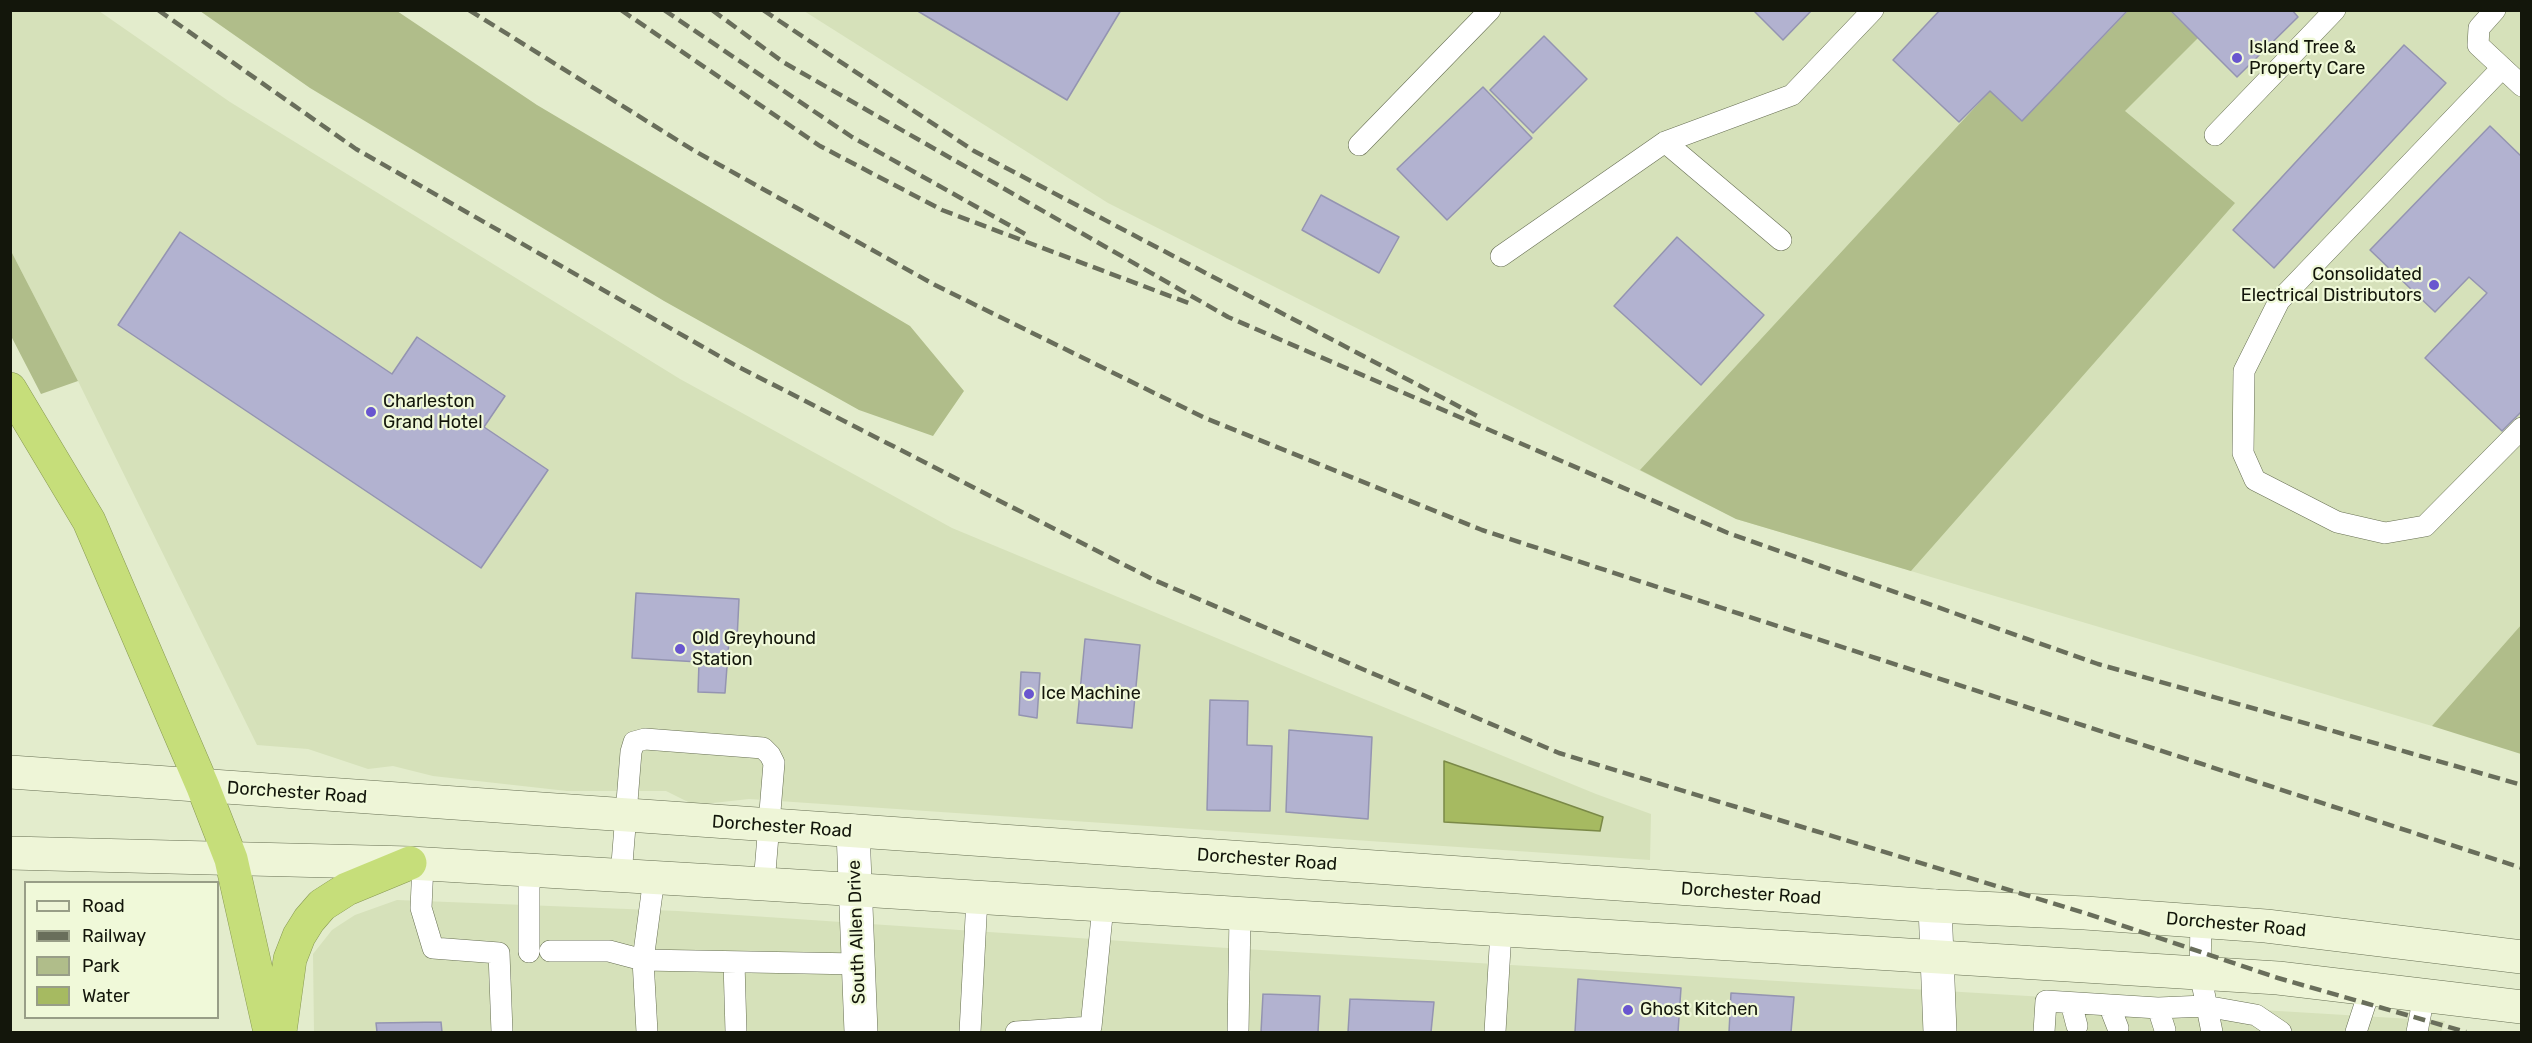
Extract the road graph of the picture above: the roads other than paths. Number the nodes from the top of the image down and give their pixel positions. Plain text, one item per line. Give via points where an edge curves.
1 (1490, 10) edge
2 (1873, 10) edge
3 (2334, 10) edge
4 (2495, 10) edge
5 (2502, 68) junction
6 (2522, 86) edge
7 (2215, 135) dead end
8 (1665, 142) junction
9 (1359, 145) dead end
10 (1781, 240) dead end
11 (1501, 256) dead end
12 (10, 389) edge
13 (2522, 428) edge
14 (10, 772) edge
15 (203, 787) junction
16 (626, 816) junction
17 (769, 826) junction
18 (853, 831) junction
19 (10, 853) edge
20 (231, 859) junction
21 (416, 864) junction
22 (529, 871) junction
23 (621, 876) junction
24 (654, 878) junction
25 (764, 885) junction
26 (855, 891) junction
27 (977, 898) junction
28 (1103, 906) junction
29 (1935, 906) junction
30 (1240, 915) junction
31 (2200, 921) junction
32 (1501, 931) junction
33 (499, 953) junction
34 (2522, 957) edge
35 (543, 958) junction
36 (1938, 958) junction
37 (643, 960) junction
38 (734, 962) junction
39 (858, 964) junction
40 (2045, 964) junction
41 (2200, 974) junction
42 (2370, 989) junction
43 (2424, 996) junction
44 (2046, 1001) junction
45 (2071, 1003) junction
46 (2109, 1005) junction
47 (2205, 1006) junction
48 (2522, 1007) edge
49 (2158, 1008) junction
50 (2077, 1026) dead end
51 (2118, 1028) dead end
52 (2165, 1030) dead end
53 (270, 1032) edge
54 (280, 1032) edge
55 (502, 1032) edge
56 (647, 1032) edge
57 (736, 1032) edge
58 (861, 1032) edge
59 (970, 1032) edge
60 (1016, 1032) edge
61 (1238, 1032) edge
62 (1495, 1032) edge
63 (1940, 1032) edge
64 (2044, 1032) edge
65 (2212, 1032) edge
66 (2282, 1032) edge
67 (2356, 1032) edge
68 (2417, 1032) edge

1 - 9 lane
2 - 8 lane via 1792,95
3 - 7 lane
4 - 5 lane via 2479,28 2478,45
5 - 6 lane
5 - 13 lane via 2279,301 2244,371 2243,453 2255,480 2337,522 2385,533 2425,526
8 - 10 lane
8 - 11 lane
12 - 15 highway via 89,521
14 - 15 main road, Dorchester Road
15 - 16 main road, Dorchester Road
15 - 20 highway
16 - 17 main road, Dorchester Road
16 - 17 lane via 634,742 645,739 763,747 774,763
16 - 23 lane
17 - 18 main road, Dorchester Road
17 - 25 lane
18 - 26 street, South Allen Drive
18 - 29 main road, Dorchester Road
19 - 20 main road
20 - 21 main road
20 - 53 highway
21 - 22 main road
21 - 33 lane via 421,908 433,948
21 - 54 highway via 347,889 322,905 309,920 290,959
22 - 23 main road
22 - 35 lane
23 - 24 main road
24 - 25 main road
24 - 37 lane
25 - 26 main road
26 - 27 main road
26 - 39 street, South Allen Drive
27 - 28 main road
27 - 59 lane
28 - 30 main road
28 - 60 lane via 1091,1027
29 - 31 main road, Dorchester Road
29 - 36 street
30 - 32 main road
30 - 61 lane
31 - 34 main road, Dorchester Road
31 - 41 lane
32 - 36 main road
32 - 62 lane
33 - 35 lane
33 - 55 lane
35 - 37 lane via 609,951
36 - 40 main road
36 - 63 street
37 - 38 lane
37 - 56 lane
38 - 39 lane
38 - 57 lane
39 - 58 street, South Allen Drive
40 - 41 main road
40 - 44 lane
41 - 42 main road
41 - 47 lane
42 - 43 main road
42 - 67 lane
43 - 48 main road
43 - 68 lane
44 - 45 lane
44 - 64 lane
45 - 46 lane
45 - 50 lane
46 - 49 lane
46 - 51 lane
47 - 49 lane
47 - 65 lane
47 - 66 lane via 2256,1015
49 - 52 lane

